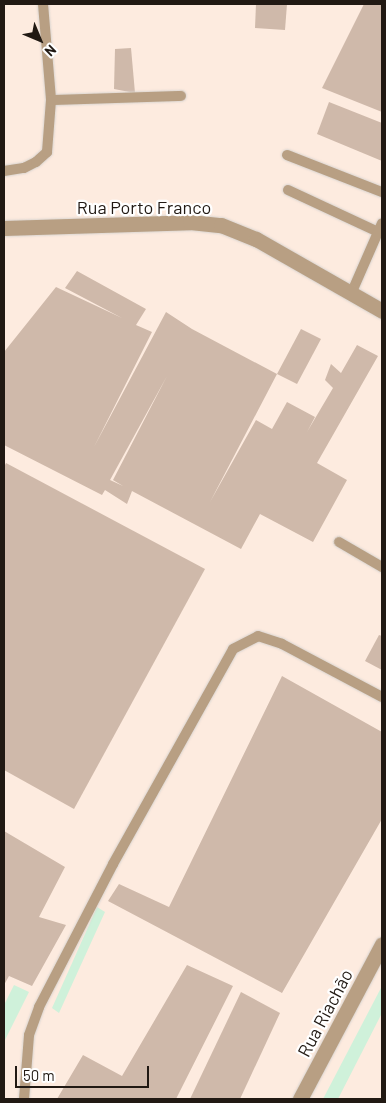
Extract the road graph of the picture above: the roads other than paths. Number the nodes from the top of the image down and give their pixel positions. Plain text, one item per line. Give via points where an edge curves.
1 (43, 4) edge
2 (181, 96) dead end
3 (51, 100) junction
4 (287, 155) dead end
5 (4, 171) edge
6 (288, 190) dead end
7 (382, 192) edge
8 (4, 228) edge
9 (380, 228) edge
10 (351, 294) junction
11 (382, 311) edge
12 (339, 542) dead end
13 (382, 566) edge
14 (382, 697) edge
15 (382, 944) edge
16 (24, 1099) edge
17 (300, 1099) edge

1 - 3 lane
2 - 3 lane
3 - 5 lane via 46,152 24,168
4 - 7 lane
6 - 9 lane
8 - 10 street, Rua Porto Franco via 190,222 221,226 256,239
9 - 10 lane
10 - 11 street, Rua Porto Franco
12 - 13 lane
14 - 16 lane via 282,644 258,636 233,648 113,864 39,1008 29,1035
15 - 17 street, Rua Riachão

